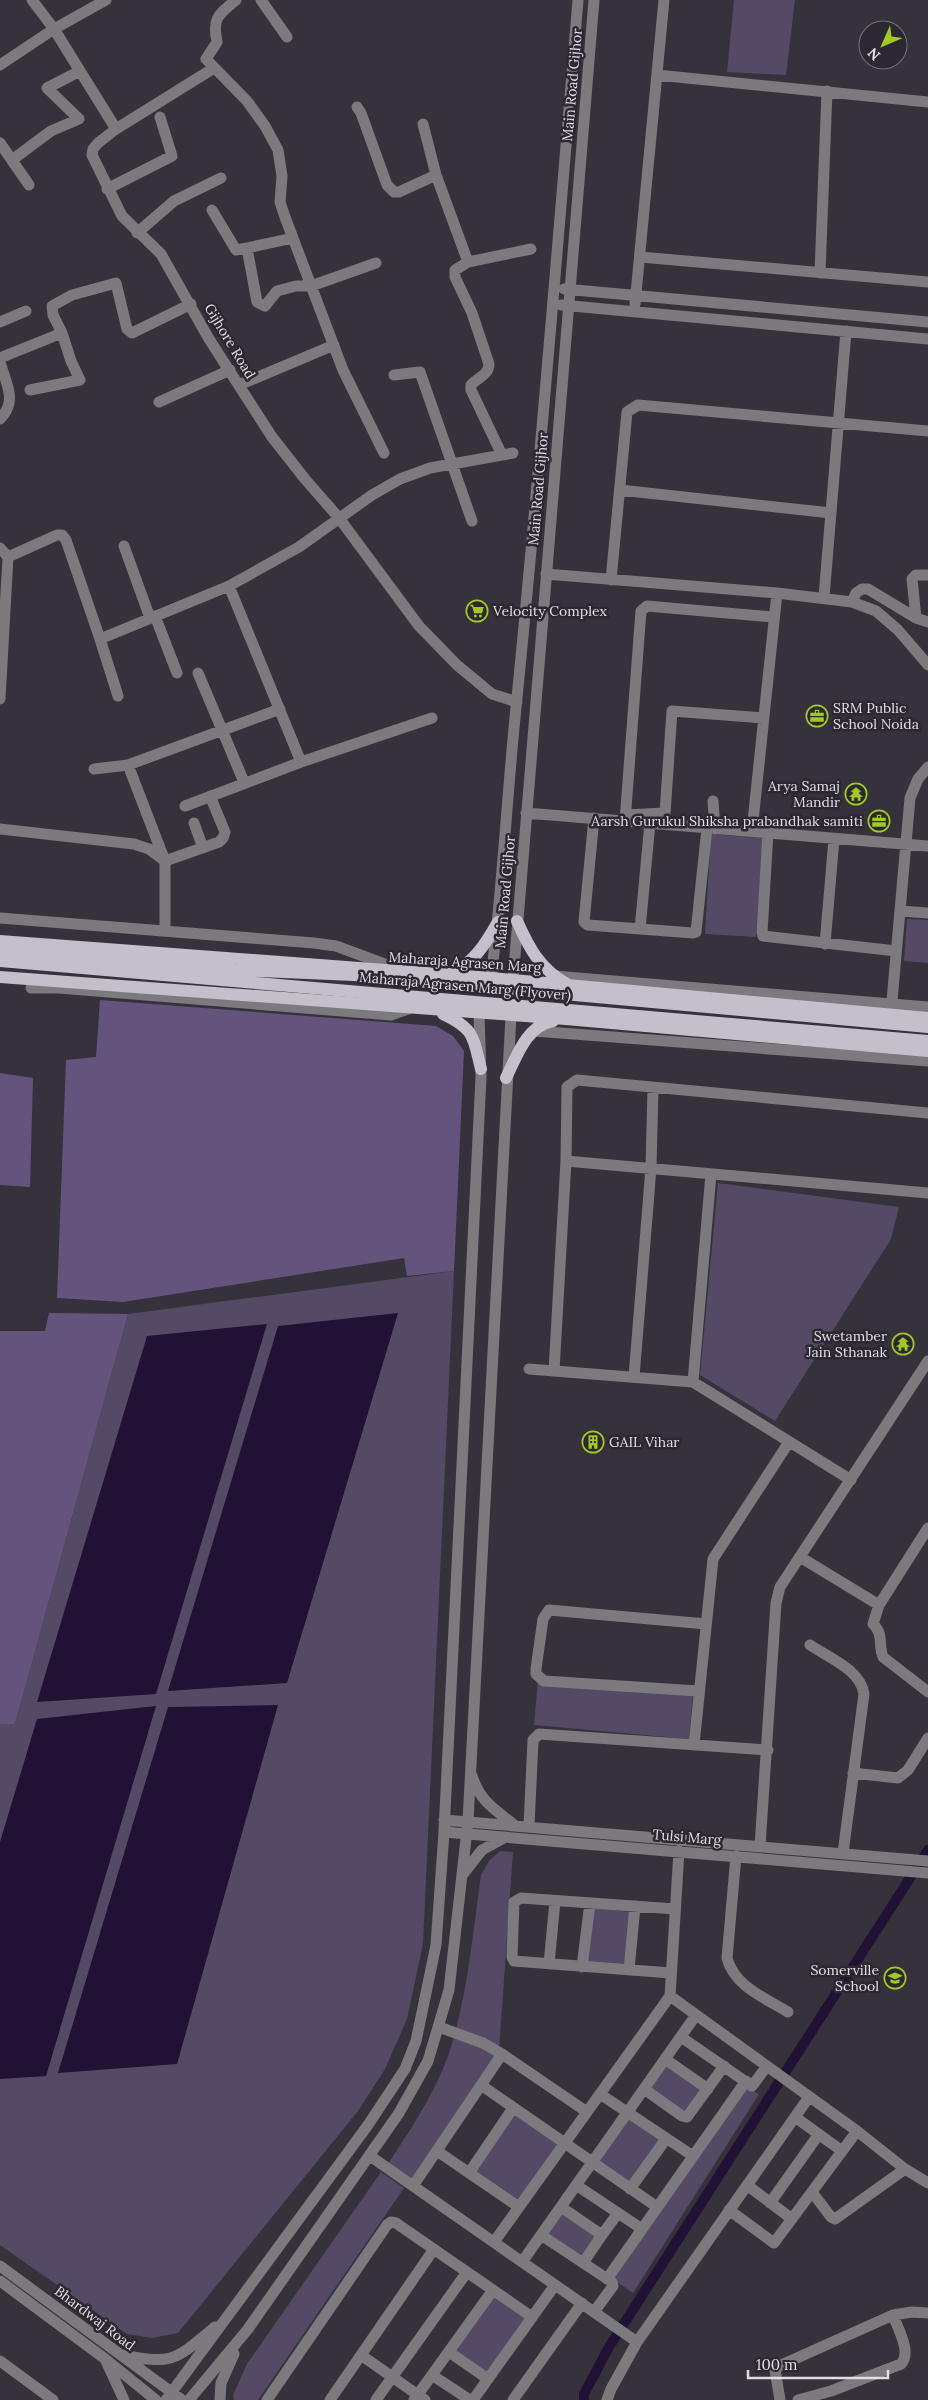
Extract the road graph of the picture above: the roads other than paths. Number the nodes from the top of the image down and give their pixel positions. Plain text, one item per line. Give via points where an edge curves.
1 (32, 0) edge
2 (106, 0) edge
3 (261, 0) edge
4 (578, 0) edge
5 (594, 0) edge
6 (664, 0) edge
7 (233, 1) edge
8 (54, 29) junction
9 (286, 37) dead end
10 (0, 65) edge
11 (214, 68) junction
12 (80, 71) junction
13 (657, 75) junction
14 (827, 92) junction
15 (928, 102) edge
16 (357, 108) dead end
17 (160, 117) dead end
18 (423, 124) dead end
19 (116, 129) junction
20 (0, 143) edge
21 (12, 160) junction
22 (436, 175) junction
23 (221, 178) dead end
24 (29, 185) dead end
25 (107, 189) junction
26 (212, 210) dead end
27 (138, 233) junction
28 (293, 238) junction
29 (247, 248) junction
30 (531, 249) dead end
31 (640, 257) junction
32 (376, 262) dead end
33 (468, 262) junction
34 (820, 272) junction
35 (928, 282) edge
36 (311, 286) junction
37 (555, 288) junction
38 (570, 290) junction
39 (637, 297) junction
40 (191, 304) junction
41 (553, 305) junction
42 (568, 306) junction
43 (26, 311) dead end
44 (634, 311) junction
45 (0, 322) edge
46 (928, 322) edge
47 (846, 332) junction
48 (62, 333) junction
49 (928, 340) edge
50 (334, 345) junction
51 (0, 358) edge
52 (0, 362) edge
53 (230, 370) junction
54 (394, 375) dead end
55 (240, 385) junction
56 (30, 390) dead end
57 (159, 402) dead end
58 (0, 420) edge
59 (839, 422) junction
60 (928, 431) edge
61 (384, 453) dead end
62 (454, 464) junction
63 (620, 490) junction
64 (831, 513) junction
65 (339, 518) junction
66 (472, 521) dead end
67 (124, 546) dead end
68 (0, 548) edge
69 (8, 557) junction
70 (546, 574) junction
71 (928, 575) edge
72 (611, 580) junction
73 (229, 586) junction
74 (777, 593) junction
75 (824, 597) junction
76 (852, 602) junction
77 (152, 617) junction
78 (774, 617) junction
79 (916, 618) junction
80 (928, 622) edge
81 (100, 639) junction
82 (928, 665) edge
83 (177, 674) dead end
84 (198, 674) dead end
85 (118, 696) dead end
86 (0, 699) edge
87 (516, 702) junction
88 (280, 709) junction
89 (432, 718) dead end
90 (764, 718) junction
91 (222, 732) junction
92 (302, 762) junction
93 (128, 765) junction
94 (928, 767) edge
95 (94, 769) dead end
96 (244, 782) junction
97 (210, 796) junction
98 (713, 801) dead end
99 (185, 806) dead end
100 (526, 813) junction
101 (594, 818) junction
102 (625, 818) junction
103 (753, 821) dead end
104 (194, 823) dead end
105 (650, 823) junction
106 (711, 828) junction
107 (0, 829) edge
108 (768, 833) junction
109 (834, 839) junction
110 (906, 845) junction
111 (928, 846) edge
112 (203, 848) junction
113 (165, 862) junction
114 (900, 911) junction
115 (928, 913) edge
116 (0, 918) edge
117 (517, 921) junction
118 (498, 922) junction
119 (640, 928) junction
120 (165, 931) junction
121 (0, 941) edge
122 (825, 944) junction
123 (0, 951) edge
124 (896, 951) junction
125 (160, 954) junction
126 (0, 962) edge
127 (407, 972) junction
128 (448, 975) junction
129 (553, 976) junction
130 (491, 978) junction
131 (513, 980) junction
132 (2, 981) edge
133 (570, 985) junction
134 (32, 988) dead end
135 (156, 990) junction
136 (748, 1002) junction
137 (928, 1007) edge
138 (411, 1008) junction
139 (434, 1009) junction
140 (891, 1009) junction
141 (479, 1013) junction
142 (511, 1016) junction
143 (928, 1018) edge
144 (566, 1019) junction
145 (928, 1027) edge
146 (534, 1031) junction
147 (747, 1034) junction
148 (928, 1041) edge
149 (928, 1051) edge
150 (928, 1062) edge
151 (481, 1069) junction
152 (506, 1078) junction
153 (653, 1088) junction
154 (928, 1113) edge
155 (566, 1161) junction
156 (651, 1168) junction
157 (711, 1174) junction
158 (928, 1193) edge
159 (928, 1362) edge
160 (529, 1369) dead end
161 (554, 1371) junction
162 (634, 1377) junction
163 (693, 1382) junction
164 (789, 1442) junction
165 (851, 1480) junction
166 (928, 1528) edge
167 (800, 1557) junction
168 (879, 1605) junction
169 (706, 1624) junction
170 (810, 1645) dead end
171 (698, 1691) junction
172 (928, 1692) edge
173 (928, 1738) edge
174 (694, 1745) junction
175 (768, 1750) junction
176 (470, 1772) junction
177 (853, 1773) junction
178 (468, 1821) junction
179 (514, 1825) junction
180 (444, 1826) junction
181 (529, 1826) junction
182 (466, 1834) junction
183 (506, 1837) junction
184 (760, 1846) junction
185 (678, 1851) junction
186 (842, 1852) junction
187 (736, 1856) junction
188 (928, 1861) edge
189 (928, 1872) edge
190 (462, 1876) junction
191 (555, 1901) junction
192 (590, 1903) junction
193 (635, 1906) junction
194 (675, 1909) junction
195 (549, 1964) junction
196 (582, 1967) junction
197 (629, 1970) junction
198 (671, 1973) junction
199 (670, 1996) junction
200 (788, 2012) dead end
201 (696, 2015) junction
202 (439, 2027) junction
203 (681, 2037) junction
204 (502, 2054) junction
205 (666, 2059) junction
206 (724, 2066) junction
207 (771, 2069) junction
208 (746, 2081) junction
209 (480, 2085) junction
210 (644, 2089) junction
211 (708, 2089) junction
212 (600, 2094) junction
213 (809, 2097) junction
214 (513, 2108) junction
215 (587, 2112) junction
216 (627, 2112) junction
217 (795, 2117) junction
218 (856, 2131) junction
219 (819, 2134) junction
220 (666, 2139) junction
221 (564, 2144) junction
222 (437, 2151) junction
223 (842, 2151) junction
224 (370, 2156) junction
225 (693, 2156) junction
226 (592, 2163) junction
227 (905, 2169) junction
228 (469, 2173) junction
229 (928, 2183) edge
230 (576, 2185) junction
231 (747, 2185) junction
232 (413, 2186) junction
233 (630, 2189) junction
234 (812, 2192) junction
235 (770, 2203) junction
236 (519, 2206) junction
237 (561, 2207) junction
238 (657, 2207) junction
239 (730, 2210) junction
240 (618, 2213) junction
241 (792, 2219) junction
242 (642, 2229) junction
243 (541, 2235) junction
244 (602, 2235) junction
245 (494, 2242) junction
246 (434, 2250) junction
247 (522, 2262) junction
248 (583, 2263) junction
249 (0, 2266) edge
250 (467, 2272) junction
251 (607, 2279) junction
252 (0, 2281) edge
253 (555, 2285) junction
254 (493, 2290) junction
255 (582, 2303) junction
256 (594, 2312) junction
257 (928, 2313) edge
258 (230, 2314) junction
259 (893, 2315) junction
260 (532, 2317) junction
261 (248, 2329) junction
262 (633, 2338) junction
263 (449, 2352) junction
264 (118, 2354) junction
265 (361, 2355) junction
266 (104, 2358) junction
267 (0, 2361) edge
268 (432, 2375) junction
269 (392, 2377) junction
270 (488, 2379) junction
271 (173, 2398) edge
272 (419, 2398) edge
273 (54, 2400) edge
274 (124, 2400) edge
275 (156, 2400) edge
276 (189, 2400) edge
277 (220, 2400) edge
278 (267, 2400) edge
279 (330, 2400) edge
280 (376, 2400) edge
281 (472, 2400) edge
282 (513, 2400) edge
283 (607, 2400) edge
284 (780, 2400) edge
285 (798, 2400) edge

1 - 8 street
2 - 8 street
3 - 9 street
4 - 37 street, Main Road Gijhor
5 - 38 street, Main Road Gijhor
6 - 13 street
7 - 11 street via 214,25 217,42 206,59
8 - 10 street
8 - 12 street
11 - 19 street, Gijhore Road
11 - 28 street via 247,101 278,150 282,176 280,202
12 - 19 street
12 - 21 street via 47,88 79,119 51,131
13 - 14 street
13 - 31 street
14 - 15 street
14 - 34 street
16 - 22 street via 387,185 394,192
17 - 25 street via 172,156
18 - 22 street
19 - 25 street, Gijhore Road via 98,143 92,155
20 - 21 street
21 - 24 street
22 - 33 street
23 - 27 street via 174,201
25 - 27 street, Gijhore Road via 122,216
26 - 29 street via 236,250
27 - 40 street, Gijhore Road via 161,254
28 - 29 street
28 - 36 street
29 - 36 street via 257,302 265,306 278,291
30 - 33 street
31 - 34 street
31 - 39 street
32 - 36 street
33 - 62 street via 459,265 455,277 472,313 489,368 474,380 471,390 507,454
34 - 35 street
36 - 50 street
37 - 38 street
37 - 41 street, Main Road Gijhor
38 - 39 street
38 - 42 street, Main Road Gijhor
39 - 44 street
39 - 46 street
40 - 48 street via 132,333 127,329 116,283 72,295 52,306 52,315
40 - 53 street, Gijhore Road
41 - 42 street
41 - 87 street, Main Road Gijhor
42 - 44 street
42 - 70 street, Main Road Gijhor
43 - 45 street
44 - 47 street
47 - 49 street
47 - 59 street
48 - 51 street
48 - 56 street via 80,380
50 - 55 street
50 - 61 street
52 - 58 street via 11,399
53 - 55 street, Gijhore Road
53 - 57 street
54 - 62 street via 420,372
55 - 65 street, Gijhore Road via 272,437
59 - 60 street
59 - 63 street via 638,405 627,412
59 - 64 street
62 - 65 street via 430,468 400,479
62 - 66 street
63 - 64 street
63 - 72 street
64 - 75 street
65 - 73 street via 299,547
65 - 87 street, Gijhore Road via 419,626 457,665 492,694
67 - 77 street
68 - 69 street
69 - 81 street via 62,536
69 - 86 street
70 - 72 street
70 - 100 street, Main Road Gijhor
71 - 79 street via 916,575 912,579
72 - 74 street
73 - 77 street
73 - 88 street
74 - 75 street
74 - 78 street
75 - 76 street
76 - 79 street via 856,593 868,589
76 - 82 street via 876,611 898,630
77 - 81 street
77 - 83 street
78 - 90 street
78 - 102 street via 647,606 640,611
79 - 80 street
81 - 85 street
84 - 91 street
87 - 118 street, Main Road Gijhor
88 - 91 street
88 - 92 street
89 - 92 street
90 - 102 street via 672,711 665,813
90 - 103 street
91 - 93 street
91 - 96 street
92 - 96 street
93 - 95 street
93 - 113 street
94 - 110 street via 918,779 910,798
96 - 97 street
97 - 99 street
97 - 112 street via 225,832 219,842
98 - 106 street
100 - 101 street
100 - 117 street, Main Road Gijhor
101 - 102 street
101 - 119 street via 584,922 588,925
102 - 105 street
104 - 112 street
105 - 106 street
105 - 119 street
106 - 108 street
106 - 119 street via 696,932
107 - 113 street via 134,844 149,849
108 - 109 street
108 - 122 street via 763,936
109 - 110 street
109 - 122 street
110 - 111 street
110 - 114 street
112 - 113 street
113 - 120 street
114 - 115 street
114 - 124 street
116 - 120 street
117 - 129 main road via 530,949
117 - 131 street, Main Road Gijhor
118 - 128 main road via 480,952 469,963
118 - 130 street, Main Road Gijhor
120 - 127 street via 336,946
121 - 125 main road, Maharaja Agrasen Marg
122 - 124 street
123 - 145 main road, Maharaja Agrasen Marg (Flyover), bridge via 234,970 354,975
124 - 140 street
125 - 127 main road, Maharaja Agrasen Marg
125 - 135 main road
126 - 148 main road, Maharaja Agrasen Marg (Flyover), bridge
127 - 128 main road, Maharaja Agrasen Marg
128 - 130 main road, Maharaja Agrasen Marg
129 - 133 main road
129 - 140 street
130 - 131 main road, Maharaja Agrasen Marg
131 - 133 main road, Maharaja Agrasen Marg
132 - 135 main road
133 - 136 main road, Maharaja Agrasen Marg
134 - 138 street via 390,1015
135 - 138 main road
136 - 140 main road, Maharaja Agrasen Marg
136 - 147 main road
137 - 140 street
138 - 139 main road
139 - 141 main road
139 - 151 main road via 466,1026
140 - 143 main road, Maharaja Agrasen Marg
141 - 142 main road
141 - 151 street
142 - 144 main road
142 - 152 street
144 - 146 main road via 542,1024
144 - 147 main road
146 - 150 street
146 - 152 main road via 527,1037
147 - 149 main road
151 - 180 street
152 - 176 street
153 - 154 street
153 - 155 street via 572,1082 567,1087
153 - 156 street
155 - 156 street
155 - 161 street
156 - 157 street
156 - 162 street
157 - 158 street
157 - 163 street
159 - 165 street
160 - 161 street
161 - 162 street
162 - 163 street
163 - 164 street
164 - 165 street
164 - 169 street via 713,1559
165 - 167 street
166 - 168 street
167 - 168 street
167 - 175 street via 780,1587 776,1603
168 - 172 street via 873,1624 881,1636 882,1657
169 - 171 street
169 - 171 street via 549,1610 543,1619 536,1669 536,1674 544,1681
170 - 177 street via 851,1672 863,1684
171 - 174 street
173 - 177 street via 908,1770 898,1778
174 - 175 street
174 - 181 street via 540,1734 533,1740
175 - 184 street
176 - 178 street
176 - 179 street via 478,1793 490,1808
177 - 186 street
178 - 179 street, Tulsi Marg
178 - 180 street, Tulsi Marg
178 - 182 street
179 - 181 street, Tulsi Marg
180 - 182 street, Tulsi Marg
180 - 258 street via 436,1945 416,2040 405,2069
181 - 184 street, Tulsi Marg
182 - 183 street, Tulsi Marg
182 - 190 street
183 - 185 street, Tulsi Marg
183 - 190 street via 482,1850
184 - 186 street, Tulsi Marg
185 - 187 street, Tulsi Marg
185 - 194 street
186 - 188 street, Tulsi Marg
187 - 189 street, Tulsi Marg
187 - 200 street via 727,1958 730,1969 743,1984
190 - 202 street via 449,1990
191 - 192 street
191 - 195 street
191 - 195 street via 521,1898 514,1902 514,1961
192 - 193 street
192 - 196 street
193 - 194 street
193 - 197 street
194 - 198 street
195 - 196 street
196 - 197 street
197 - 198 street
198 - 199 street
199 - 201 street
199 - 212 street
201 - 203 street
201 - 207 street
202 - 204 street via 476,2040
202 - 224 street via 428,2061 416,2084
203 - 205 street
203 - 206 street
204 - 209 street
204 - 215 street
205 - 210 street
205 - 211 street
206 - 208 street
206 - 211 street
207 - 208 street via 752,2086
207 - 213 street
208 - 225 street
209 - 214 street
209 - 222 street
210 - 211 street via 687,2117
210 - 216 street
212 - 215 street
212 - 216 street
213 - 217 street
213 - 218 street
214 - 221 street
214 - 228 street
215 - 221 street
216 - 220 street
216 - 226 street
217 - 219 street
217 - 231 street
218 - 223 street
218 - 227 street
219 - 223 street
219 - 235 street
220 - 225 street
220 - 233 street
221 - 226 street
221 - 236 street
222 - 228 street
222 - 232 street
223 - 234 street
224 - 232 street
224 - 261 street
225 - 238 street
226 - 230 street
226 - 233 street
227 - 229 street
227 - 234 street via 835,2219
228 - 236 street
230 - 237 street
230 - 240 street
231 - 235 street
231 - 239 street
232 - 245 street
233 - 238 street
234 - 241 street
235 - 241 street
236 - 245 street
237 - 243 street
237 - 244 street
238 - 242 street
239 - 241 street via 774,2243
239 - 262 street
240 - 242 street
240 - 244 street
242 - 251 street
243 - 247 street
243 - 248 street
244 - 248 street
245 - 247 street
246 - 250 street
246 - 265 street
246 - 278 street via 396,2223 387,2224
247 - 253 street
248 - 251 street
249 - 264 street, Bhardwaj Road
250 - 254 street
250 - 269 street
251 - 256 street via 613,2286
252 - 266 street, Bhardwaj Road
253 - 255 street
253 - 260 street
254 - 260 street
254 - 263 street
255 - 256 street
255 - 282 street
256 - 262 street
257 - 259 street
258 - 264 street via 174,2358 154,2361
258 - 271 street
259 - 284 street via 779,2366 775,2375
259 - 285 street via 906,2353 901,2364
260 - 270 street
261 - 276 street
261 - 277 street via 227,2367 221,2383
262 - 283 street
263 - 268 street
263 - 270 street
264 - 271 street, Bhardwaj Road
265 - 269 street
265 - 279 street
266 - 274 street
266 - 275 street, Bhardwaj Road
267 - 273 street
268 - 272 street
268 - 281 street
269 - 272 street
269 - 280 street
270 - 281 street

